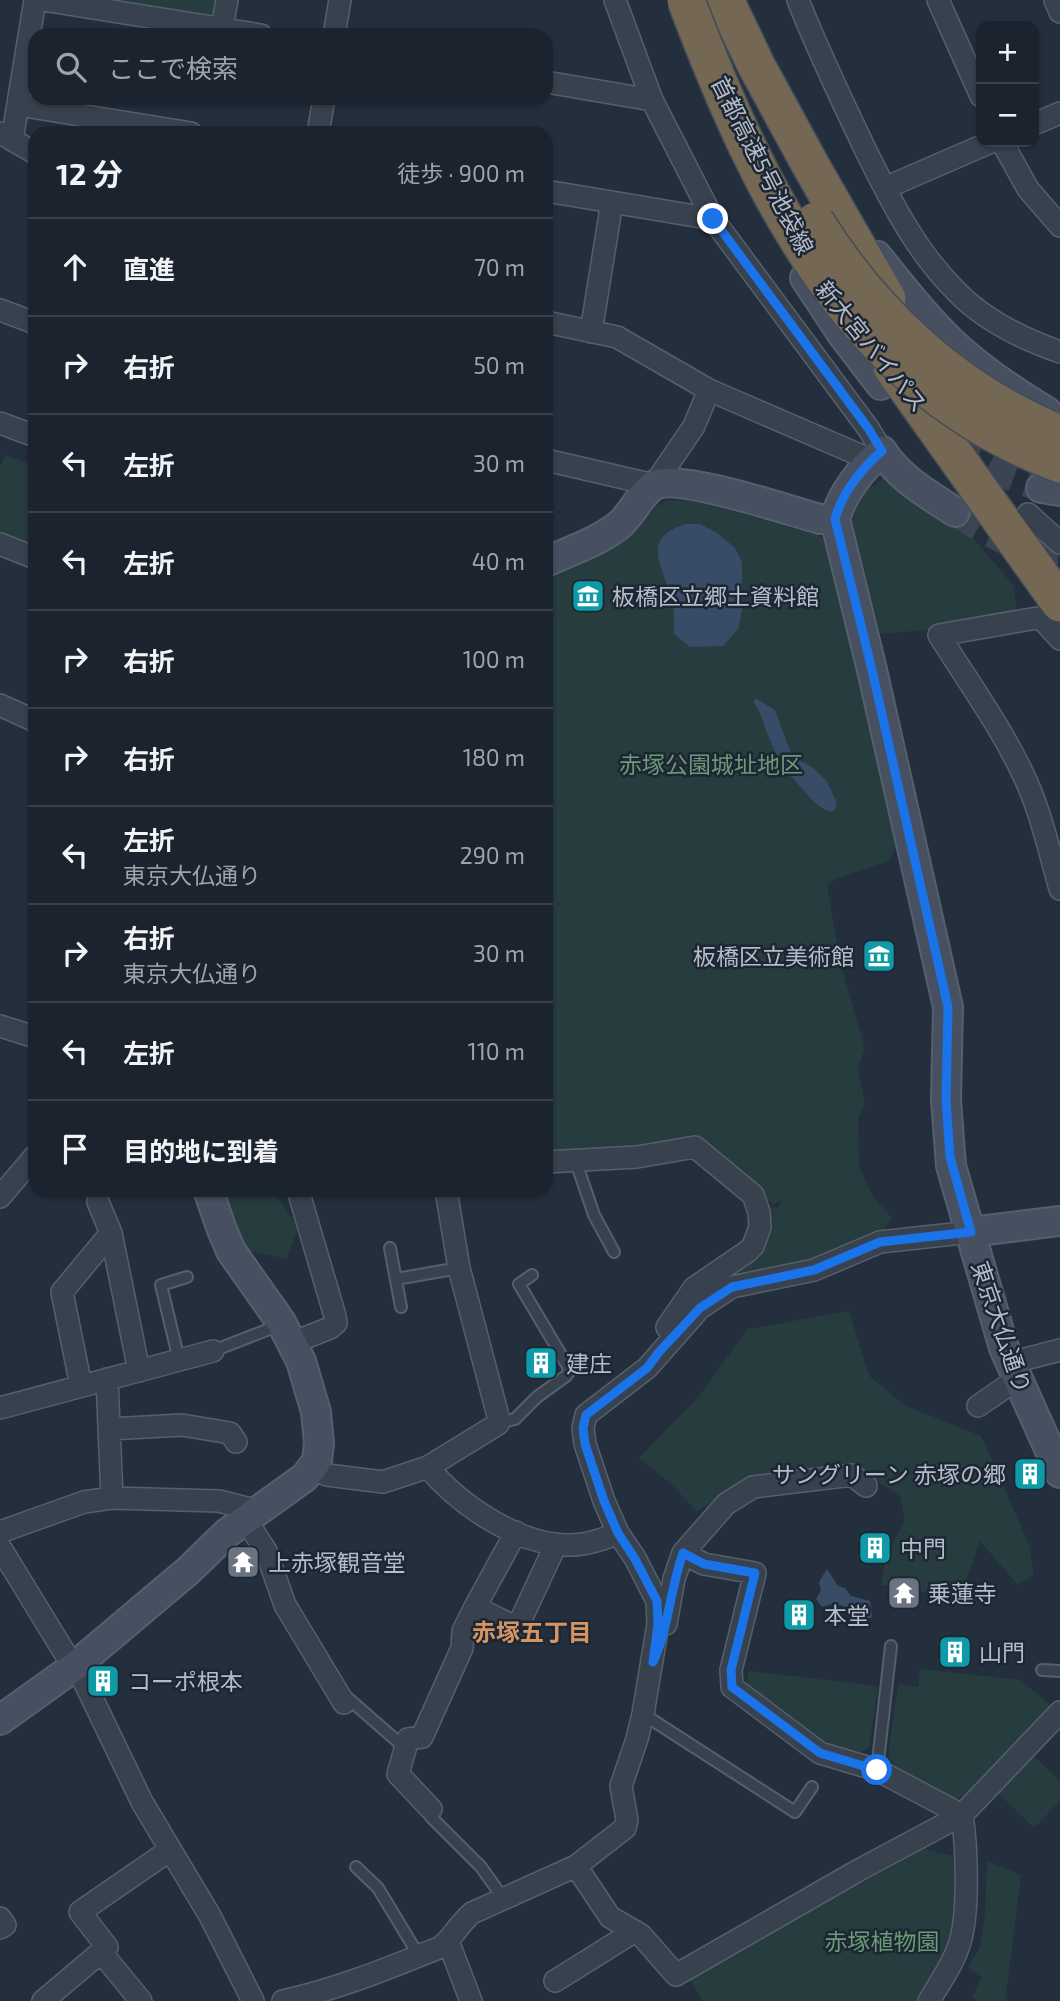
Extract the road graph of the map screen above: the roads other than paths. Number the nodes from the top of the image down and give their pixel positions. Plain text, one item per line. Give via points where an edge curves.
1 (35, 0) edge
2 (43, 0) edge
3 (227, 0) edge
4 (340, 0) edge
5 (615, 0) edge
6 (673, 0) edge
7 (686, 0) edge
8 (709, 0) edge
9 (725, 0) edge
10 (798, 0) edge
11 (938, 0) edge
12 (1055, 0) edge
13 (1060, 12) edge
14 (30, 28) edge
15 (222, 28) joint
16 (335, 28) edge
17 (28, 43) edge
18 (553, 83) edge
19 (976, 85) edge
20 (652, 100) junction
21 (18, 105) junction
22 (323, 105) edge
23 (1060, 113) edge
24 (1039, 122) edge
25 (148, 126) edge
26 (319, 126) edge
27 (6, 137) edge
28 (979, 147) edge
29 (1005, 147) edge
30 (28, 149) edge
31 (811, 166) junction
32 (885, 188) junction
33 (553, 192) edge
34 (758, 193) junction
35 (612, 202) junction
36 (713, 219) junction
37 (1060, 226) edge
38 (0, 310) edge
39 (28, 320) edge
40 (553, 323) edge
41 (591, 332) junction
42 (1060, 352) edge
43 (881, 384) dead end
44 (709, 390) junction
45 (1060, 418) edge
46 (0, 423) edge
47 (28, 433) edge
48 (1060, 435) edge
49 (553, 452) edge
50 (877, 455) junction
51 (553, 462) edge
52 (568, 465) junction
53 (654, 485) junction
54 (1047, 489) edge
55 (955, 512) tunnel mouth
56 (835, 519) junction
57 (0, 544) edge
58 (1060, 544) edge
59 (28, 555) edge
60 (553, 559) edge
61 (1060, 559) edge
62 (1060, 603) edge
63 (1060, 639) edge
64 (0, 705) edge
65 (28, 718) edge
66 (1055, 848) edge
67 (1060, 889) edge
68 (0, 1026) edge
69 (28, 1035) edge
70 (553, 1162) edge
71 (576, 1162) junction
72 (28, 1164) edge
73 (0, 1197) edge
74 (210, 1197) edge
75 (300, 1197) edge
76 (447, 1197) edge
77 (98, 1202) dead end
78 (1060, 1221) edge
79 (971, 1232) junction
80 (111, 1233) junction
81 (390, 1248) dead end
82 (614, 1252) dead end
83 (459, 1268) junction
84 (532, 1275) dead end
85 (187, 1277) dead end
86 (396, 1279) junction
87 (401, 1307) dead end
88 (287, 1332) junction
89 (1060, 1350) edge
90 (213, 1351) joint
91 (659, 1352) junction
92 (179, 1360) junction
93 (139, 1371) junction
94 (1013, 1371) junction
95 (107, 1379) junction
96 (81, 1386) junction
97 (978, 1406) dead end
98 (0, 1408) edge
99 (498, 1420) junction
100 (109, 1429) junction
101 (236, 1442) dead end
102 (428, 1467) junction
103 (313, 1468) junction
104 (1060, 1473) edge
105 (866, 1486) dead end
106 (112, 1499) junction
107 (253, 1516) junction
108 (0, 1532) edge
109 (516, 1532) junction
110 (618, 1533) junction
111 (556, 1544) junction
112 (0, 1547) edge
113 (683, 1553) junction
114 (475, 1607) junction
115 (891, 1646) dead end
116 (653, 1662) junction
117 (74, 1667) junction
118 (1042, 1670) dead end
119 (1060, 1671) edge
120 (344, 1703) joint
121 (1060, 1712) edge
122 (643, 1714) junction
123 (0, 1720) edge
124 (405, 1748) junction
125 (877, 1770) junction
126 (812, 1787) dead end
127 (431, 1809) joint
128 (962, 1815) junction
129 (170, 1850) junction
130 (576, 1866) junction
131 (356, 1867) dead end
132 (503, 1898) junction
133 (0, 1918) edge
134 (0, 1928) edge
135 (635, 1931) junction
136 (448, 1941) junction
137 (101, 1952) junction
138 (419, 1956) junction
139 (555, 1981) dead end
140 (320, 1998) edge
141 (43, 2001) edge
142 (141, 2001) edge
143 (253, 2001) edge
144 (283, 2001) edge
145 (471, 2001) edge
146 (929, 2001) edge

1 - 14 street
2 - 15 street
3 - 15 street
4 - 16 street
5 - 20 street
6 - 34 highway, 新大宮バイパス
7 - 54 highway, 首都高速5号池袋線, bridge via 768,186 834,293 931,394 1021,448
8 - 48 highway, 首都高速5号池袋線, bridge via 789,177 854,276 904,332 948,370 991,401
9 - 31 highway, 新大宮バイパス
10 - 32 street
11 - 19 street
12 - 13 street
17 - 21 street
18 - 20 street
20 - 36 street
21 - 25 street
21 - 27 street
22 - 26 street
23 - 24 street
27 - 30 street
28 - 32 street
29 - 37 street via 1028,189
31 - 45 street via 858,232 939,329 990,375
31 - 54 highway, 新大宮バイパス via 880,288
32 - 42 street via 916,242 956,292 1010,330
33 - 35 street
34 - 43 street via 799,268
34 - 62 highway, 新大宮バイパス via 825,289 930,418
35 - 36 street
35 - 41 street
36 - 50 street via 868,428
38 - 39 street
40 - 41 street
41 - 44 street via 617,337
44 - 50 street
44 - 53 street via 694,426
46 - 47 street
49 - 52 lane
50 - 55 street
50 - 56 street via 841,501
51 - 52 street
52 - 53 street
53 - 56 street via 691,484 820,519
53 - 60 street via 618,526
54 - 58 street
54 - 61 highway, 新大宮バイパス
56 - 79 street, 東京大仏通り via 948,1007 950,1157
57 - 59 street
63 - 66 street via 1037,618 939,635 1004,738
64 - 65 street
66 - 67 street
68 - 69 street
70 - 71 street
71 - 82 lane via 594,1215
71 - 91 street via 695,1147 753,1195 760,1227 753,1246 694,1288 660,1336
72 - 73 street
74 - 88 street via 232,1251
75 - 88 street via 336,1323 330,1328
76 - 83 street
77 - 80 street
78 - 79 street
79 - 91 street via 880,1242 814,1270 732,1287 700,1308
79 - 94 street, 東京大仏通り
80 - 93 street
80 - 96 street via 62,1292
81 - 86 lane
83 - 86 lane
83 - 99 street
84 - 99 lane via 519,1284 570,1370 515,1419
85 - 92 lane via 161,1285
86 - 87 lane
88 - 90 lane via 272,1328
88 - 103 street via 309,1380 316,1412 319,1443
89 - 94 street
90 - 92 street
91 - 110 street via 647,1368 593,1408 584,1420 585,1444
92 - 93 street
93 - 95 street
94 - 97 street
94 - 104 street, 東京大仏通り
95 - 96 street
95 - 100 street
96 - 98 street
99 - 102 street via 495,1427
100 - 101 street via 182,1425 230,1433
100 - 106 street
102 - 103 street via 383,1482 327,1475
102 - 109 street via 447,1487
103 - 107 street
105 - 113 street via 852,1475 753,1487 726,1504
106 - 107 street via 219,1501
106 - 108 street via 84,1502
107 - 117 street via 227,1533
107 - 120 street via 285,1605
109 - 111 street
109 - 114 street
110 - 111 street via 597,1542
110 - 116 street via 657,1601
111 - 114 street via 517,1628
112 - 117 street
113 - 116 street via 664,1639
113 - 125 street via 704,1564 755,1573 731,1670 732,1687 820,1753
114 - 124 street via 422,1737 408,1739
115 - 125 lane
116 - 122 street
117 - 123 street
117 - 129 street
118 - 119 lane
120 - 124 lane via 349,1699
121 - 128 street
122 - 126 lane via 795,1812
122 - 130 street via 621,1786 625,1828
124 - 127 street via 398,1774
125 - 128 street
127 - 132 lane via 430,1817 481,1867
128 - 135 street via 676,1975
128 - 146 street via 965,1922 955,1955
129 - 137 street via 80,1912 107,1947
129 - 143 street
130 - 132 street
130 - 135 street via 610,1917
131 - 138 lane via 378,1888
132 - 136 street via 472,1913
133 - 134 street via 5,1925
135 - 139 street
136 - 138 street
136 - 145 street
137 - 141 street
137 - 142 street
138 - 140 street
140 - 144 street

